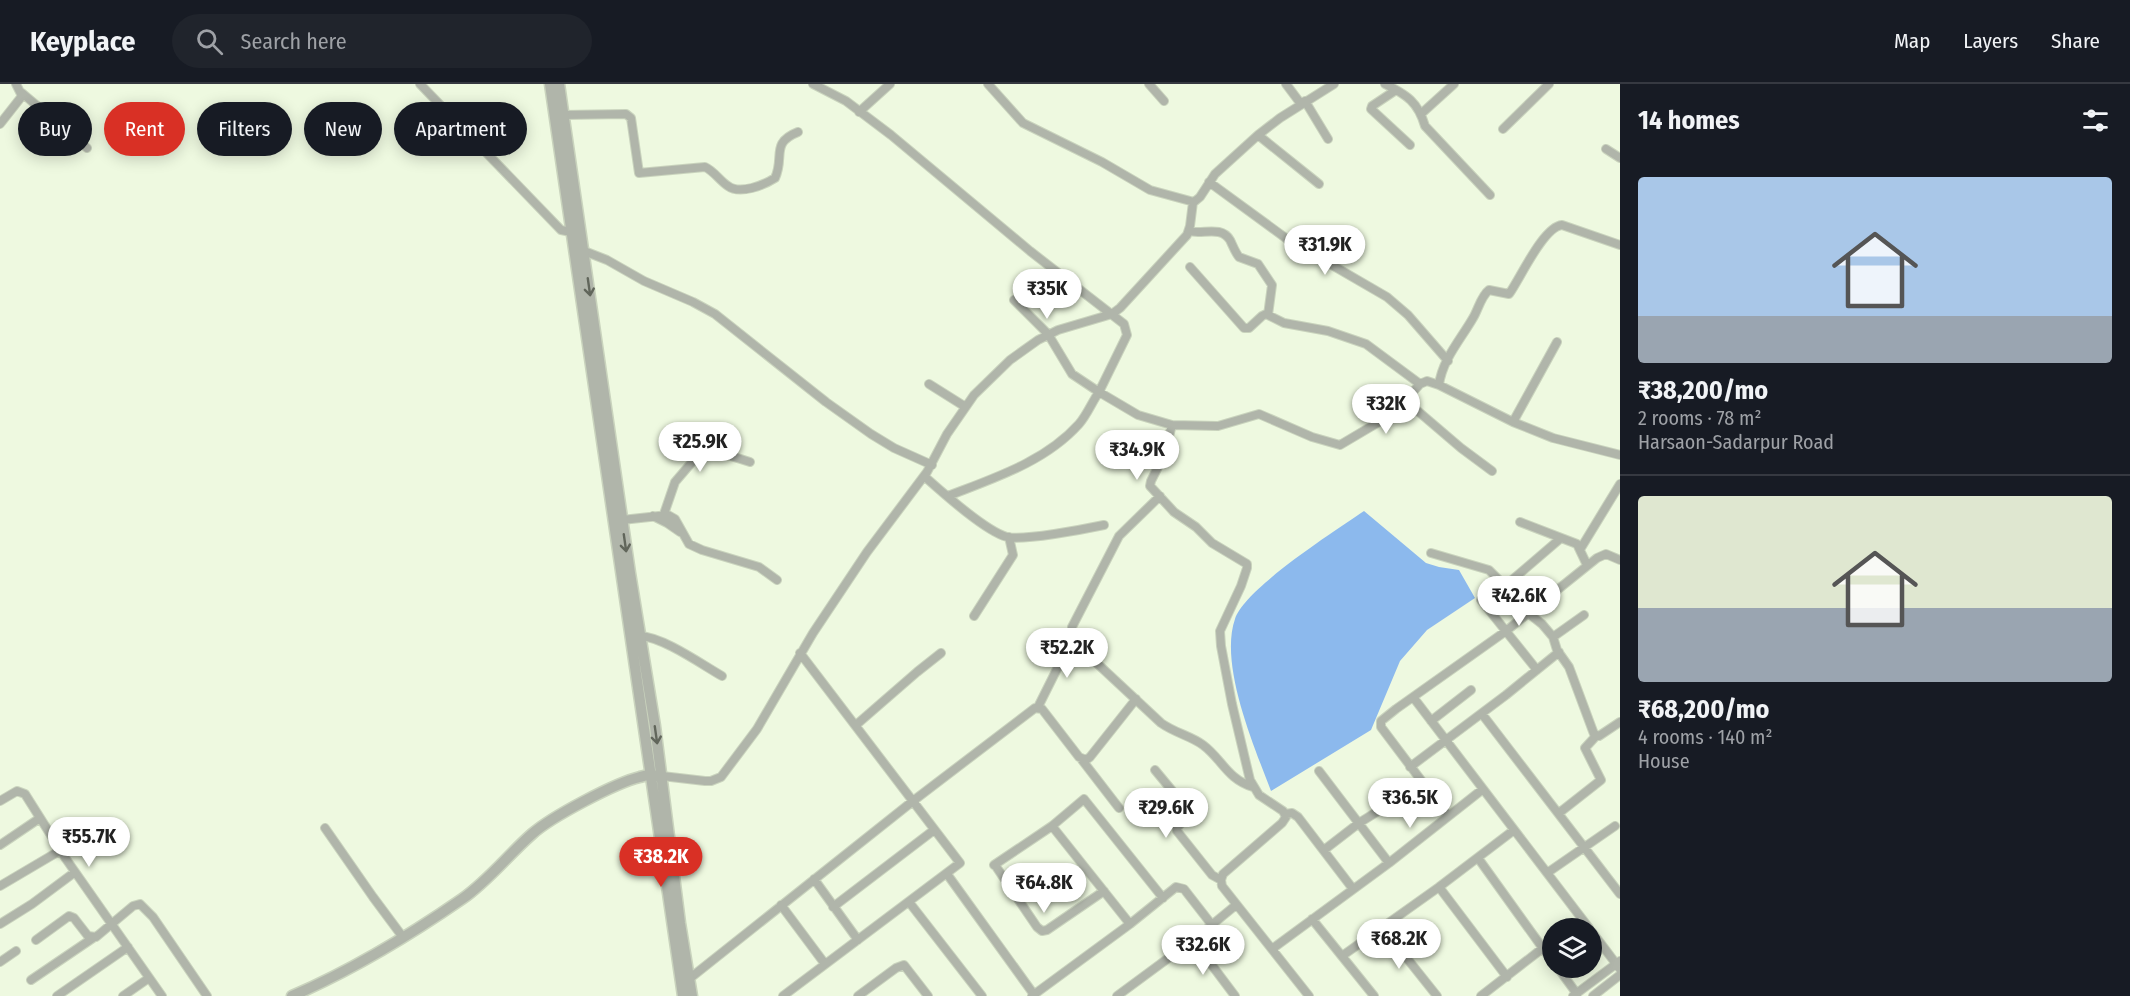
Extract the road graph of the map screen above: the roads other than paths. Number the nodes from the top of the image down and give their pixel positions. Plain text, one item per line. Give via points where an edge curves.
1 (16, 84) edge
2 (420, 84) edge
3 (550, 84) edge
4 (559, 84) edge
5 (813, 84) edge
6 (890, 84) edge
7 (988, 84) edge
8 (1149, 84) edge
9 (1286, 84) edge
10 (1334, 84) edge
11 (1385, 84) edge
12 (1454, 84) edge
13 (1549, 84) edge
14 (1396, 90) junction
15 (22, 93) junction
16 (1164, 101) dead end
17 (33, 102) edge
18 (1303, 102) junction
19 (859, 112) junction
20 (1422, 113) junction
21 (563, 115) junction
22 (0, 124) edge
23 (1503, 129) dead end
24 (798, 132) dead end
25 (1258, 135) junction
26 (1328, 140) dead end
27 (1410, 144) dead end
28 (1606, 148) dead end
29 (1620, 159) edge
30 (1209, 182) junction
31 (1319, 184) dead end
32 (1490, 195) dead end
33 (1193, 201) junction
34 (574, 229) junction
35 (1189, 231) junction
36 (1620, 245) edge
37 (584, 251) junction
38 (1190, 267) dead end
39 (1014, 300) dead end
40 (1112, 314) junction
41 (1268, 315) junction
42 (1048, 334) junction
43 (1557, 342) dead end
44 (1448, 361) junction
45 (929, 384) dead end
46 (1420, 384) junction
47 (1439, 385) junction
48 (1099, 392) junction
49 (1406, 401) junction
50 (964, 406) junction
51 (1514, 422) junction
52 (1172, 425) junction
53 (1620, 455) edge
54 (750, 462) dead end
55 (932, 465) junction
56 (1491, 471) dead end
57 (924, 476) junction
58 (1620, 484) edge
59 (948, 496) junction
60 (1160, 496) junction
61 (664, 514) junction
62 (652, 515) junction
63 (622, 520) junction
64 (1520, 522) dead end
65 (1104, 525) dead end
66 (684, 536) junction
67 (1009, 537) junction
68 (1562, 538) junction
69 (1581, 548) junction
70 (1431, 553) dead end
71 (1620, 560) edge
72 (1587, 565) junction
73 (777, 580) dead end
74 (1506, 586) junction
75 (1481, 600) dead end
76 (1528, 614) junction
77 (1584, 615) dead end
78 (974, 616) dead end
79 (1506, 631) junction
80 (640, 636) junction
81 (1553, 637) junction
82 (1072, 639) junction
83 (1559, 652) junction
84 (800, 653) junction
85 (941, 653) dead end
86 (1537, 670) junction
87 (722, 676) dead end
88 (1472, 690) dead end
89 (1413, 697) junction
90 (1136, 699) junction
91 (1038, 707) junction
92 (1482, 714) junction
93 (1431, 722) junction
94 (1620, 722) edge
95 (856, 725) junction
96 (1596, 736) junction
97 (1446, 741) junction
98 (1082, 760) junction
99 (1410, 767) junction
100 (1155, 770) dead end
101 (1319, 771) dead end
102 (656, 776) junction
103 (1423, 783) junction
104 (1253, 787) junction
105 (1483, 789) junction
106 (0, 801) edge
107 (913, 801) junction
108 (1119, 808) dead end
109 (1559, 813) junction
110 (1285, 814) junction
111 (1448, 816) junction
112 (40, 818) junction
113 (1359, 823) junction
114 (1052, 826) junction
115 (1615, 826) dead end
116 (325, 828) dead end
117 (934, 830) junction
118 (1514, 830) junction
119 (0, 846) edge
120 (1583, 847) junction
121 (61, 850) junction
122 (1324, 850) junction
123 (1478, 858) junction
124 (1389, 862) junction
125 (75, 872) junction
126 (1547, 873) junction
127 (947, 874) junction
128 (814, 879) junction
129 (1221, 880) junction
130 (0, 886) edge
131 (1439, 887) junction
132 (1353, 889) junction
133 (1104, 891) junction
134 (1620, 894) edge
135 (1163, 898) junction
136 (909, 902) junction
137 (781, 905) junction
138 (1236, 905) junction
139 (833, 907) junction
140 (1581, 918) edge
141 (1312, 919) junction
142 (0, 924) edge
143 (111, 924) junction
144 (1130, 924) junction
145 (1212, 925) junction
146 (1382, 927) junction
147 (402, 936) junction
148 (93, 938) junction
149 (858, 939) junction
150 (36, 940) dead end
151 (1192, 940) junction
152 (1602, 944) edge
153 (128, 947) junction
154 (1542, 947) edge
155 (1272, 949) junction
156 (1542, 949) edge
157 (16, 951) dead end
158 (1342, 956) junction
159 (0, 962) edge
160 (825, 964) junction
161 (1619, 965) edge
162 (1620, 975) edge
163 (1507, 977) junction
164 (149, 978) junction
165 (1564, 978) edge
166 (689, 979) junction
167 (31, 980) dead end
168 (1575, 995) edge
169 (57, 996) edge
170 (123, 996) edge
171 (162, 996) edge
172 (207, 996) edge
173 (292, 996) edge
174 (682, 996) edge
175 (692, 996) edge
176 (783, 996) edge
177 (858, 996) edge
178 (928, 996) edge
179 (982, 996) edge
180 (1034, 996) edge
181 (1117, 996) edge
182 (1234, 996) edge
183 (1309, 996) edge
184 (1374, 996) edge
185 (1437, 996) edge
186 (1481, 996) edge
187 (1593, 996) edge

1 - 15 street
2 - 34 street via 561,230
3 - 34 street
4 - 21 street
5 - 19 street
6 - 19 street
7 - 33 street via 1023,123 1149,190
8 - 16 street
9 - 18 street
10 - 18 street
11 - 14 street
12 - 20 street
13 - 23 street
14 - 20 street
14 - 27 street via 1371,109
15 - 17 street
15 - 22 street
18 - 25 street
18 - 26 street
19 - 40 street
20 - 32 street via 1425,126
21 - 24 street via 626,114 631,118 639,173 705,167 736,190 775,178 782,143
21 - 34 street
25 - 30 street
25 - 31 street
28 - 29 street
30 - 33 street via 1198,200
30 - 44 street via 1284,238 1387,297
33 - 35 street
34 - 37 street
34 - 102 street via 621,584
35 - 40 street
35 - 41 street via 1222,232 1239,257 1258,264 1272,285
36 - 44 street via 1562,225 1555,227 1509,294 1489,290 1484,293
37 - 55 street via 710,311 871,434
37 -> 63 street
38 - 41 street via 1244,328
39 - 42 street
40 - 42 street
40 - 48 street via 1127,332
41 - 46 street via 1371,346
42 - 48 street via 1072,374
42 - 50 street via 1010,360
43 - 51 street
44 - 47 street
45 - 50 street
46 - 47 street via 1427,381
46 - 49 street
47 - 51 street
48 - 52 street via 1138,415
48 - 59 street via 1081,422 1041,455
49 - 52 street via 1380,423 1340,445 1259,414 1218,426
49 - 56 street
50 - 55 street
51 - 53 street via 1570,444
52 - 60 street via 1164,455 1150,483
54 - 61 street via 715,451 699,454 674,483
55 - 57 street
57 - 59 street
57 - 84 street via 867,552
58 - 69 street
59 - 67 street via 978,520
60 - 82 street via 1116,541 1072,627
60 - 104 street via 1212,543 1248,566 1220,637
61 - 62 street
61 - 66 street via 675,519
62 - 63 street
62 - 66 street
63 -> 80 street
64 - 68 street
65 - 67 street
66 - 73 street via 688,544 759,567
67 - 78 street via 1013,555
68 - 69 street
68 - 74 street
69 - 72 street
70 - 74 street via 1486,568
71 - 72 street via 1603,555
72 - 76 street
74 - 76 street
75 - 79 street
76 - 79 street
76 - 81 street
77 - 81 street
79 - 86 street
79 - 89 street
80 - 87 street via 661,641
80 -> 102 street
81 - 83 street
82 - 90 street
82 - 91 street
83 - 86 street
83 - 96 street via 1569,667
84 - 95 street
84 - 102 street via 757,729 721,777 705,782
85 - 95 street
86 - 92 street
88 - 93 street
89 - 93 street
89 - 99 street via 1380,724
90 - 98 street via 1090,757
90 - 104 street via 1175,733 1200,742 1235,779
91 - 98 street
91 - 107 street
92 - 97 street
92 - 109 street
93 - 97 street
94 - 96 street
95 - 107 street
96 - 109 street via 1585,748 1600,780
97 - 99 street
97 - 105 street
98 - 108 street
99 - 103 street
100 - 129 street via 1189,811 1177,831 1212,876
101 - 113 street
102 - 147 street via 627,781 542,825 481,884
102 - 166 street
102 - 174 street
103 - 111 street
103 - 113 street
104 - 110 street
105 - 111 street
105 - 118 street
106 - 112 street via 22,791
107 - 117 street
107 - 128 street
109 - 120 street
110 - 122 street via 1298,817
110 - 129 street via 1282,823 1234,863
111 - 124 street
112 - 119 street
112 - 121 street
113 - 122 street
113 - 124 street
114 - 133 street
114 - 133 street via 995,867 1037,927 1047,930
114 - 135 street via 1084,799
115 - 120 street
116 - 147 street
117 - 127 street via 960,861
117 - 139 street
118 - 123 street
118 - 126 street
120 - 126 street
120 - 134 street
121 - 125 street
121 - 130 street
122 - 132 street
123 - 131 street
123 - 154 street
124 - 132 street
125 - 142 street
125 - 143 street
126 - 140 street
127 - 136 street
127 - 180 street
128 - 137 street
128 - 139 street
129 - 138 street
131 - 146 street
131 - 163 street
132 - 141 street
133 - 144 street
135 - 144 street
135 - 145 street via 1181,887
136 - 149 street
136 - 179 street
137 - 160 street
137 - 166 street
138 - 145 street
138 - 155 street
139 - 149 street
141 - 155 street
141 - 158 street
143 - 148 street
143 - 153 street
143 - 172 street via 134,906 143,906
144 - 180 street
145 - 151 street
146 - 158 street
146 - 185 street
147 - 173 street
148 - 150 street via 69,916
148 - 167 street
149 - 160 street
151 - 181 street
151 - 182 street
152 - 161 street
153 - 164 street
153 - 169 street
155 - 183 street
156 - 163 street
157 - 159 street
158 - 184 street
160 - 176 street
161 - 168 street
162 - 187 street
163 - 186 street
164 - 170 street
164 - 171 street
165 - 168 street
166 - 175 street
177 - 178 street via 904,965

